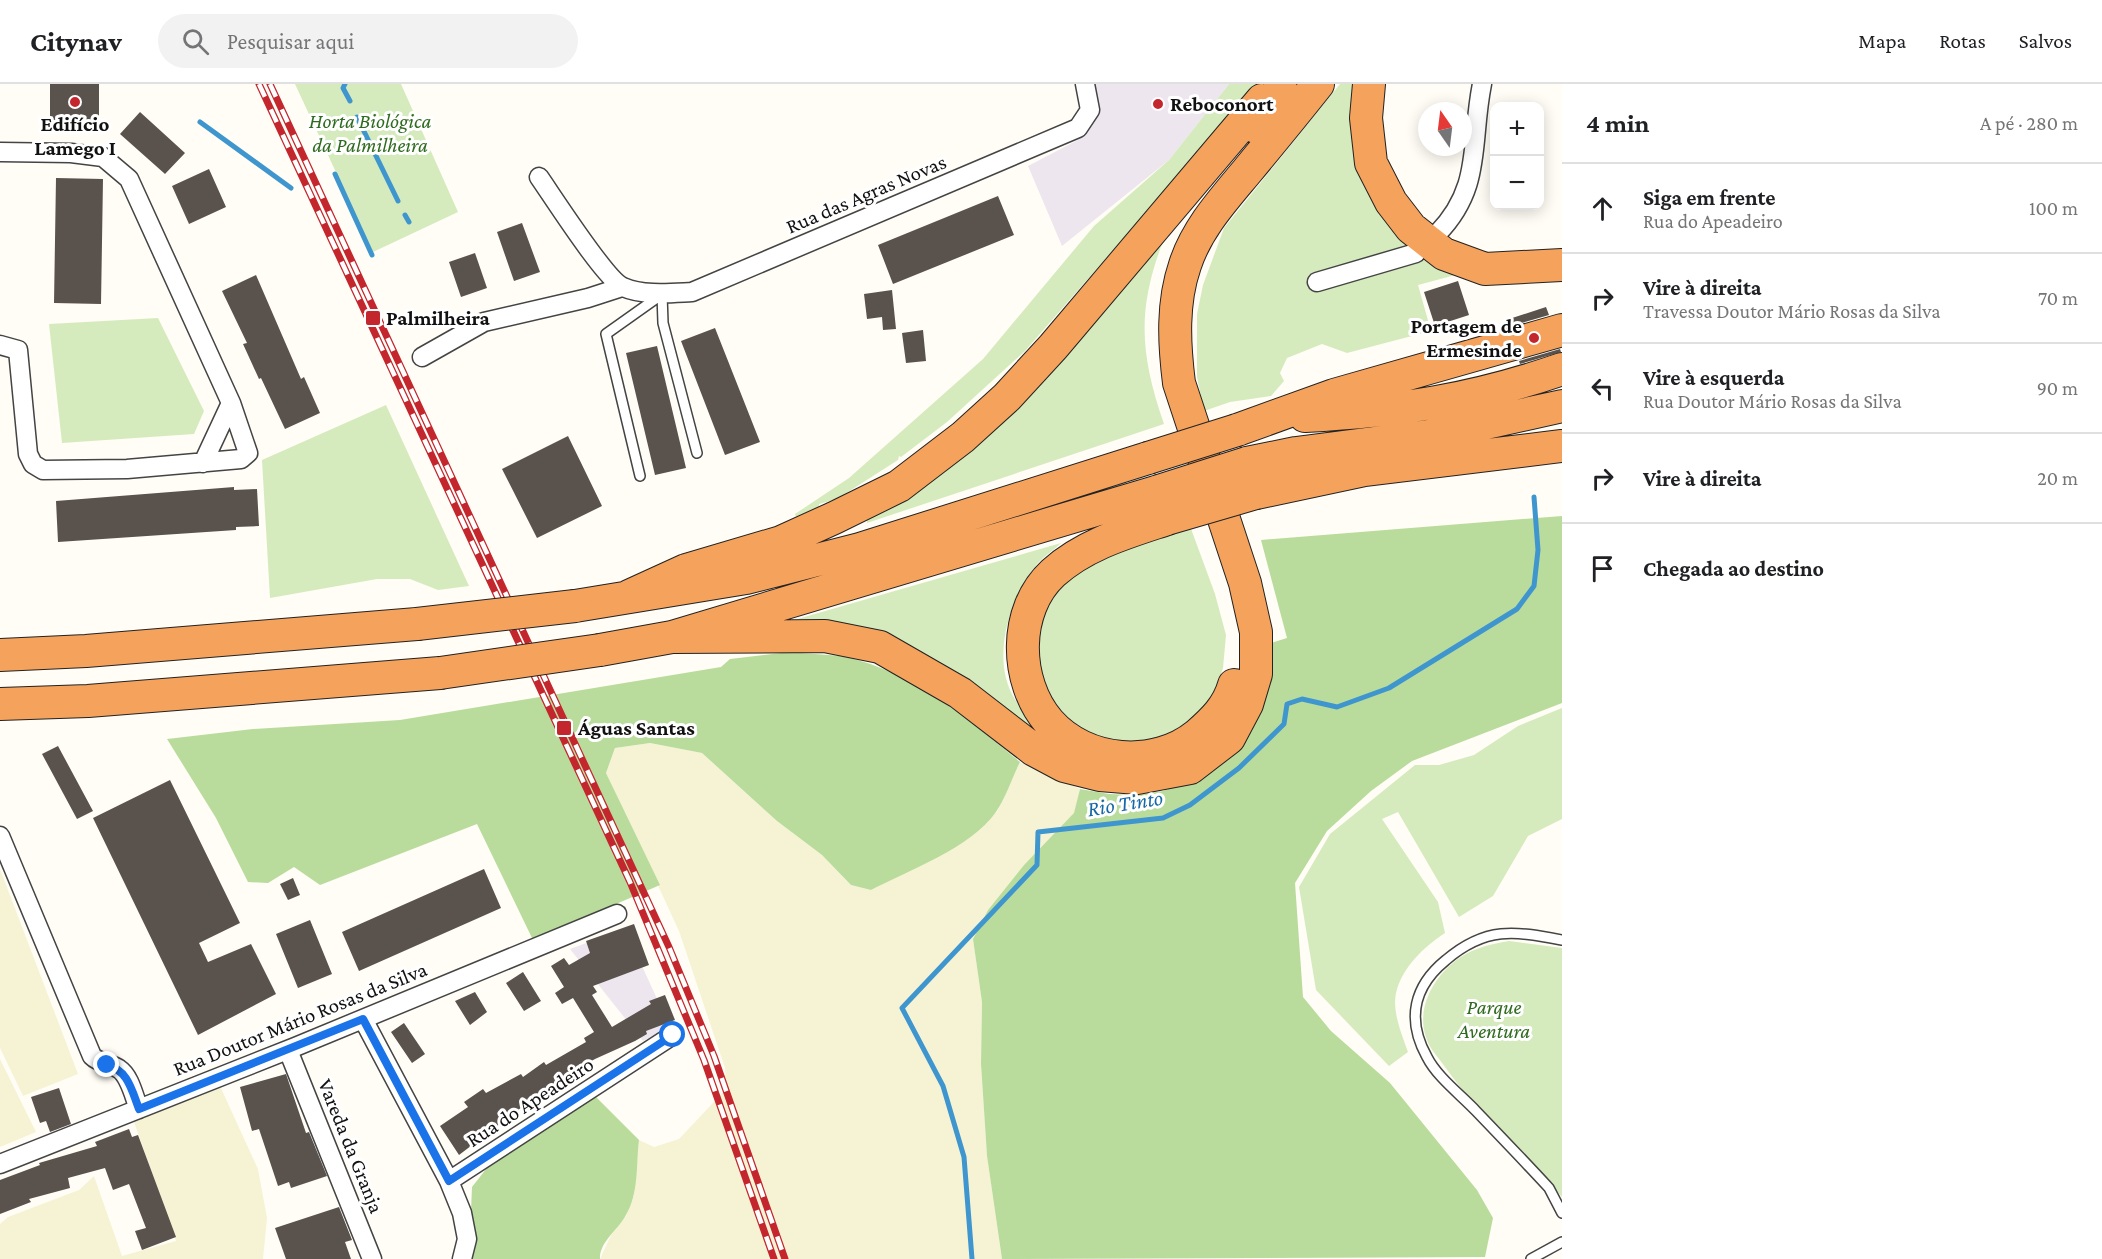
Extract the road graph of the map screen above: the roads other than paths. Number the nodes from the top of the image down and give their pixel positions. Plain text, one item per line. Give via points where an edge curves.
1 (1085, 84) edge
2 (1278, 84) edge
3 (1318, 84) edge
4 (1369, 84) edge
5 (1482, 84) edge
6 (0, 152) edge
7 (539, 177) dead end
8 (1437, 234) dead end
9 (1416, 253) dead end
10 (1562, 256) edge
11 (1562, 266) edge
12 (1527, 267) junction
13 (1317, 282) dead end
14 (622, 287) junction
15 (662, 294) junction
16 (1562, 330) edge
17 (0, 345) edge
18 (422, 357) dead end
19 (1562, 369) edge
20 (231, 403) junction
21 (1562, 406) edge
22 (1277, 417) junction
23 (1562, 446) edge
24 (698, 453) dead end
25 (204, 463) junction
26 (640, 476) dead end
27 (1163, 505) junction
28 (629, 596) junction
29 (672, 637) junction
30 (0, 655) edge
31 (0, 704) edge
32 (0, 836) edge
33 (617, 914) dead end
34 (1562, 940) edge
35 (363, 1019) junction
36 (673, 1035) dead end
37 (288, 1050) junction
38 (139, 1109) junction
39 (0, 1164) edge
40 (449, 1181) junction
41 (1562, 1214) edge
42 (1562, 1242) edge
43 (372, 1259) edge
44 (462, 1259) edge
45 (1531, 1259) edge

1 - 15 street, Rua das Agras Novas via 1090,110 1078,128 692,292
2 - 27 highway via 1282,96 1186,218 1169,254 1158,307 1158,359 1169,412 1238,634 1238,668 1232,692 1217,718 1182,747 1158,756 1134,758 1097,752 1067,737 1049,722 1032,696 1022,661 1025,622 1034,598 1052,574 1079,553
2 - 28 highway via 1053,347 963,437 899,486 834,518 781,542 686,570
3 - 29 highway via 1212,213 1185,265 1175,319 1179,383 1245,584 1256,632 1256,674 1247,704 1229,738 1190,768 1137,778 1100,774 1064,766 1035,750 960,693 880,647 825,636
4 - 12 highway via 1366,118 1371,163 1391,202 1411,228 1444,254 1485,269
5 - 8 street via 1472,171 1460,208
6 - 20 street via 103,157 129,179
7 - 14 street via 597,260
9 - 13 street
10 - 12 highway
11 - 12 highway
14 - 15 street, Rua das Agras Novas
14 - 18 street, Rua das Agras Novas via 484,322
15 - 24 lane via 663,323
15 - 26 lane via 606,334
16 - 22 highway via 1334,395
17 - 25 street via 18,350 28,454 33,464 43,470
19 - 22 highway via 1486,394 1417,407
20 - 25 street
20 - 25 street via 248,453 241,459
21 - 27 highway, bridge via 1428,436 1247,463
22 - 28 highway, bridge via 860,549 746,578
23 - 27 highway, bridge via 1364,470 1256,493
27 - 29 highway
28 - 30 highway, bridge via 417,624
29 - 31 highway, bridge via 441,674
32 - 38 street via 92,1056 118,1068
33 - 35 street, Rua Doutor Mário Rosas da Silva
34 - 41 lane via 1518,931 1476,939 1437,967 1424,982 1415,1008 1415,1025 1427,1059 1549,1188
35 - 37 street, Rua Doutor Mário Rosas da Silva
35 - 40 street
36 - 40 street, Rua do Apeadeiro
37 - 38 street, Rua Doutor Mário Rosas da Silva
37 - 43 street, Vareda da Granja
38 - 39 street, Rua Doutor Mário Rosas da Silva
40 - 44 street via 467,1239
42 - 45 lane

